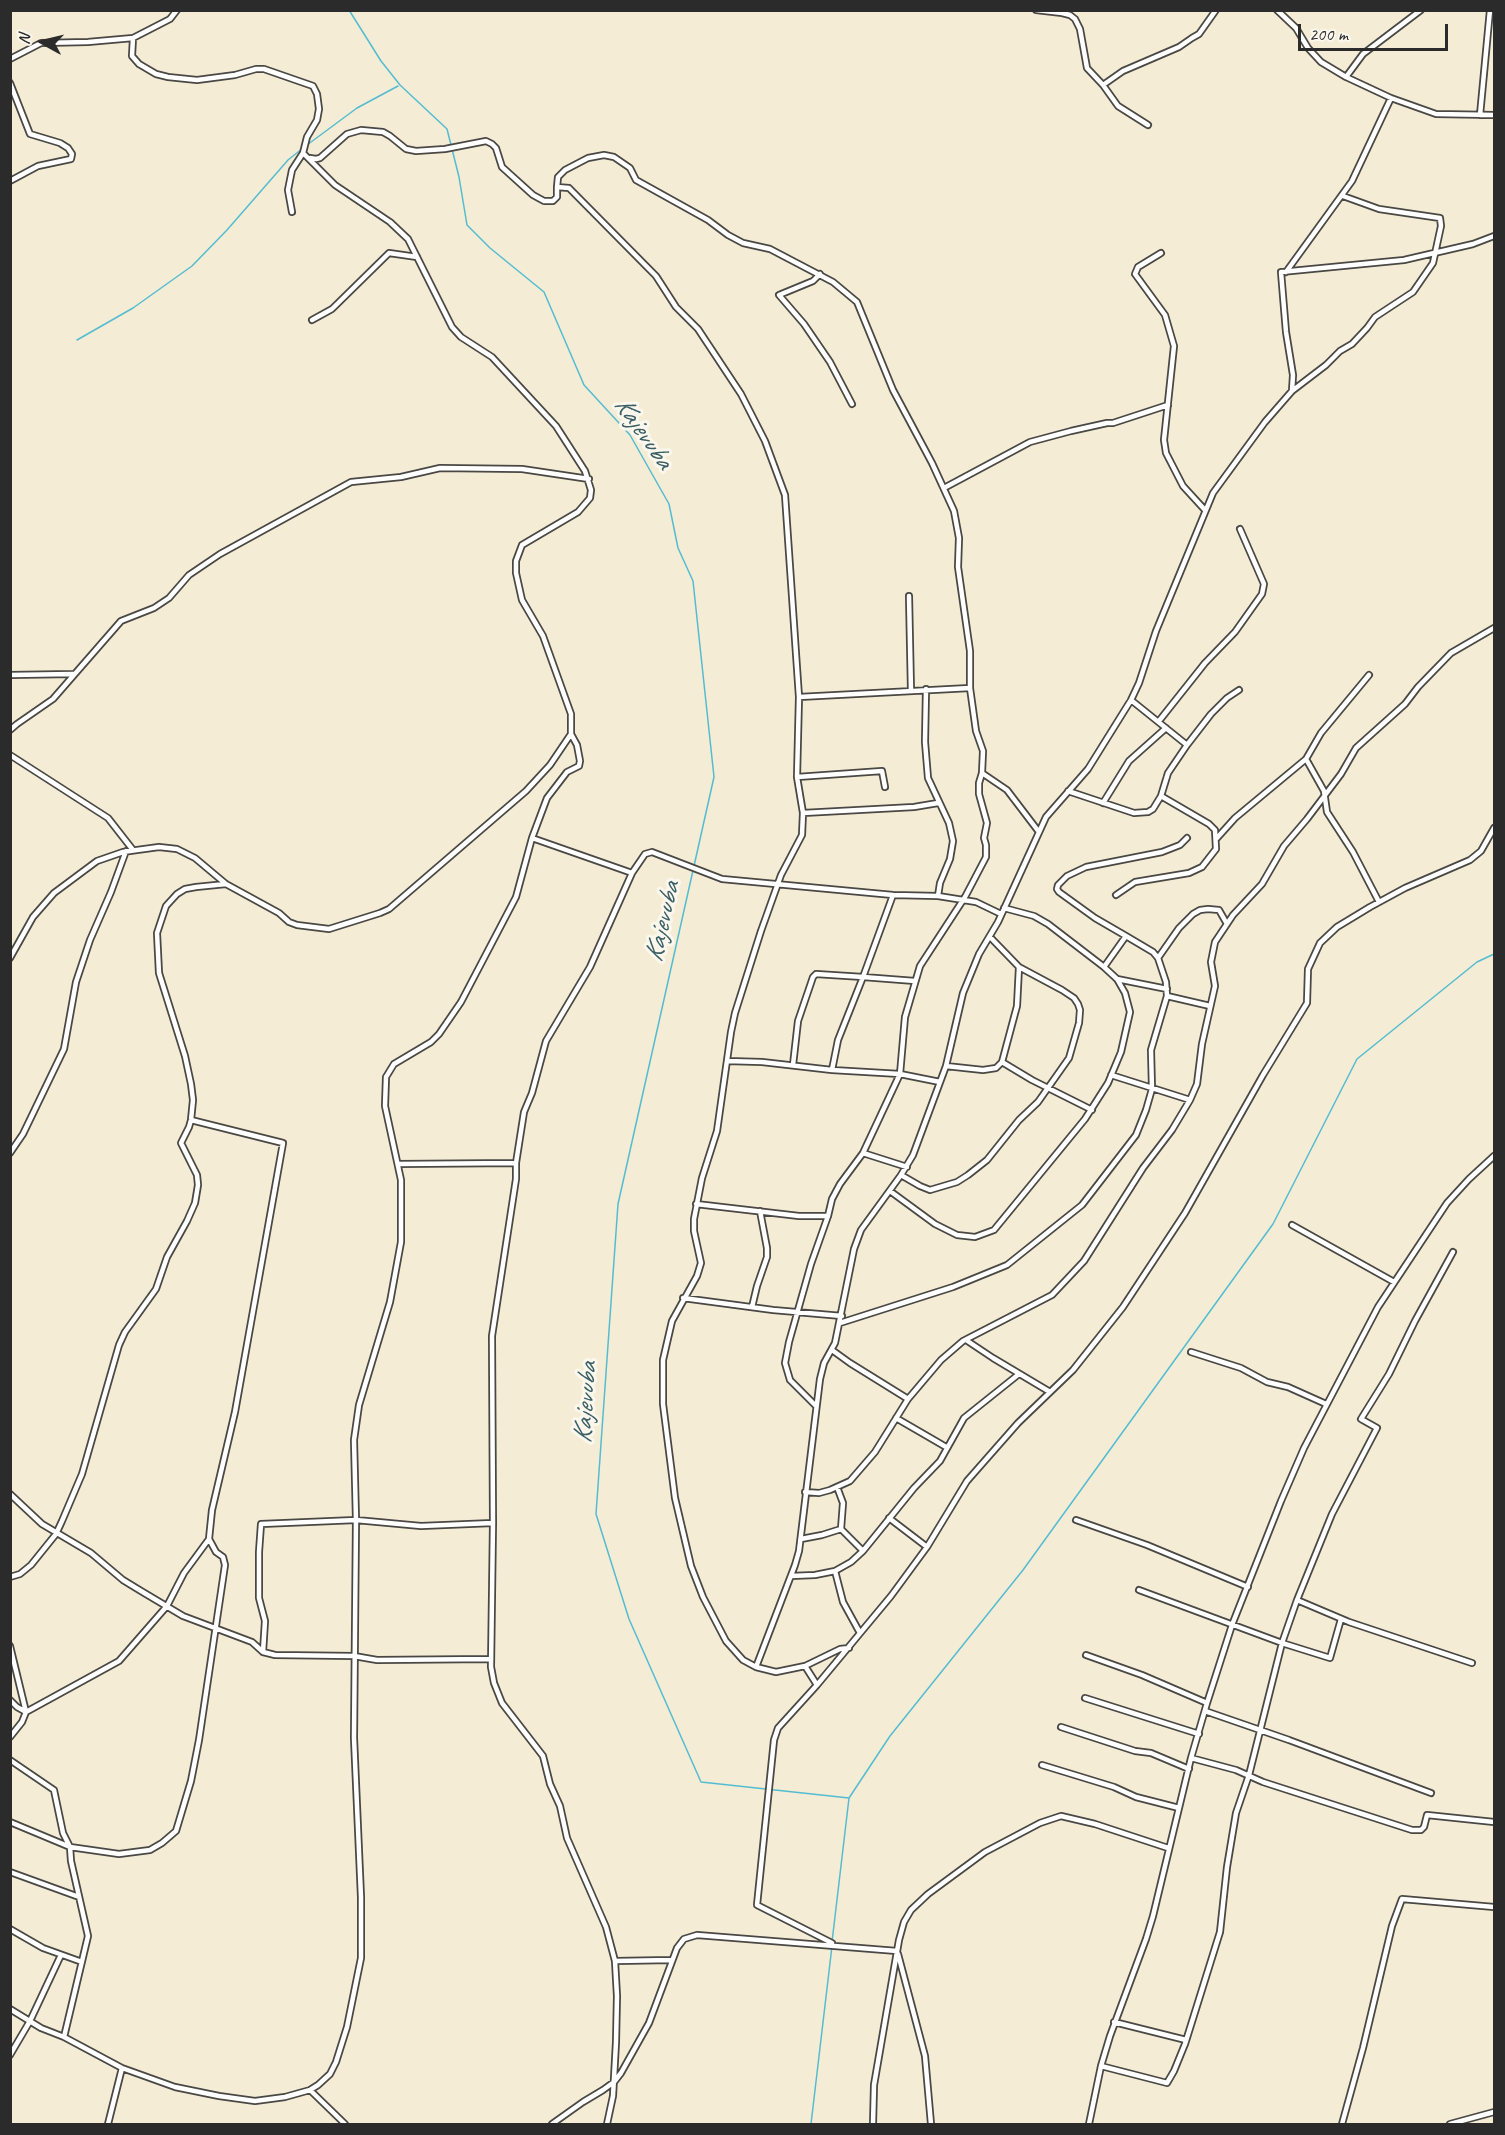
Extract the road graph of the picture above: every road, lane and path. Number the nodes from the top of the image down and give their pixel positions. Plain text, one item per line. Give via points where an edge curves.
1 (177, 10) edge
2 (1036, 10) edge
3 (1216, 10) edge
4 (1277, 10) edge
5 (1421, 10) edge
6 (1490, 10) edge
7 (133, 38) junction
8 (10, 59) edge
9 (1346, 77) junction
10 (10, 83) edge
11 (1103, 85) junction
12 (1391, 98) junction
13 (1480, 115) junction
14 (1494, 115) edge
15 (1148, 125) dead end
16 (303, 153) junction
17 (310, 158) junction
18 (10, 181) edge
19 (557, 187) junction
20 (1343, 196) junction
21 (292, 212) dead end
22 (1494, 236) edge
23 (1161, 253) dead end
24 (1435, 254) junction
25 (417, 257) junction
26 (1286, 272) junction
27 (820, 274) junction
28 (312, 320) dead end
29 (1292, 391) junction
30 (852, 404) dead end
31 (1168, 405) junction
32 (589, 479) junction
33 (944, 488) junction
34 (1205, 510) junction
35 (1240, 529) dead end
36 (909, 596) dead end
37 (1494, 628) edge
38 (73, 674) junction
39 (10, 675) edge
40 (1369, 675) dead end
41 (970, 688) junction
42 (927, 689) junction
43 (1239, 690) dead end
44 (911, 692) junction
45 (799, 697) junction
46 (1131, 700) junction
47 (1159, 722) junction
48 (1166, 728) junction
49 (10, 730) edge
50 (571, 734) junction
51 (1187, 745) junction
52 (10, 755) edge
53 (1306, 759) junction
54 (982, 773) junction
55 (797, 777) junction
56 (885, 787) dead end
57 (1068, 791) junction
58 (1161, 796) junction
59 (1323, 796) junction
60 (1103, 802) junction
61 (938, 803) junction
62 (803, 813) junction
63 (1494, 828) edge
64 (1039, 832) junction
65 (1187, 837) dead end
66 (532, 838) junction
67 (1217, 838) junction
68 (133, 850) junction
69 (126, 851) junction
70 (632, 873) junction
71 (226, 884) junction
72 (778, 884) junction
73 (893, 894) junction
74 (1116, 895) dead end
75 (938, 896) junction
76 (963, 901) junction
77 (1379, 902) junction
78 (1004, 908) junction
79 (1001, 914) junction
80 (1227, 924) junction
81 (1126, 936) junction
82 (990, 937) junction
83 (10, 958) edge
84 (1158, 958) junction
85 (1018, 967) junction
86 (1104, 967) junction
87 (863, 977) junction
88 (1117, 979) junction
89 (915, 981) junction
90 (1167, 989) junction
91 (1167, 996) junction
92 (1210, 1006) junction
93 (727, 1061) junction
94 (1002, 1062) junction
95 (793, 1065) junction
96 (946, 1066) junction
97 (832, 1070) junction
98 (900, 1074) junction
99 (1111, 1076) junction
100 (940, 1082) junction
101 (1048, 1087) junction
102 (1152, 1089) junction
103 (1190, 1100) junction
104 (1092, 1110) junction
105 (191, 1120) junction
106 (10, 1153) edge
107 (863, 1153) junction
108 (1494, 1155) edge
109 (516, 1163) junction
110 (398, 1164) junction
111 (907, 1167) junction
112 (902, 1175) junction
113 (890, 1191) junction
114 (696, 1204) junction
115 (760, 1211) junction
116 (828, 1216) junction
117 (1292, 1225) dead end
118 (1454, 1252) dead end
119 (1394, 1282) junction
120 (683, 1298) junction
121 (752, 1307) junction
122 (797, 1311) junction
123 (842, 1316) junction
124 (840, 1323) junction
125 (966, 1340) junction
126 (832, 1350) junction
127 (1191, 1352) dead end
128 (1019, 1374) junction
129 (1050, 1392) junction
130 (908, 1399) junction
131 (1326, 1404) junction
132 (816, 1406) junction
133 (896, 1418) junction
134 (946, 1447) junction
135 (837, 1487) junction
136 (805, 1491) junction
137 (10, 1494) edge
138 (889, 1518) junction
139 (356, 1520) junction
140 (1076, 1520) dead end
141 (493, 1523) junction
142 (841, 1529) junction
143 (56, 1534) junction
144 (209, 1539) junction
145 (801, 1539) junction
146 (927, 1547) junction
147 (863, 1551) junction
148 (835, 1570) junction
149 (791, 1576) junction
150 (10, 1577) edge
151 (1248, 1587) junction
152 (1139, 1590) dead end
153 (1297, 1600) junction
154 (167, 1606) junction
155 (1341, 1618) junction
156 (1232, 1625) junction
157 (215, 1628) junction
158 (860, 1633) junction
159 (1282, 1643) junction
160 (10, 1646) edge
161 (850, 1648) junction
162 (263, 1652) junction
163 (1086, 1655) dead end
164 (354, 1656) junction
165 (491, 1659) junction
166 (1472, 1663) dead end
167 (805, 1666) junction
168 (756, 1667) junction
169 (817, 1685) junction
170 (1084, 1698) dead end
171 (10, 1700) edge
172 (1207, 1703) junction
173 (26, 1712) junction
174 (1205, 1712) junction
175 (1061, 1728) dead end
176 (1261, 1730) junction
177 (1199, 1734) junction
178 (10, 1737) edge
179 (1191, 1758) junction
180 (10, 1760) edge
181 (1042, 1765) dead end
182 (1189, 1769) junction
183 (1249, 1775) junction
184 (1431, 1793) dead end
185 (1179, 1808) junction
186 (10, 1822) edge
187 (1494, 1822) edge
188 (70, 1847) junction
189 (1168, 1848) junction
190 (10, 1872) edge
191 (79, 1897) junction
192 (1494, 1907) edge
193 (10, 1929) edge
194 (835, 1944) junction
195 (897, 1951) junction
196 (61, 1955) junction
197 (672, 1960) junction
198 (615, 1961) junction
199 (82, 1962) junction
200 (10, 2008) edge
201 (30, 2021) junction
202 (1114, 2022) junction
203 (64, 2037) junction
204 (1186, 2040) junction
205 (10, 2055) edge
206 (1101, 2066) junction
207 (122, 2068) junction
208 (614, 2082) junction
209 (310, 2090) junction
210 (1494, 2112) edge
211 (108, 2124) edge
212 (345, 2124) edge
213 (552, 2124) edge
214 (607, 2124) edge
215 (873, 2124) edge
216 (931, 2124) edge
217 (1089, 2124) edge
218 (1342, 2124) edge
219 (1450, 2124) edge

1 - 7 street via 170,19
2 - 11 street via 1074,19 1080,29 1087,68
3 - 11 street via 1199,34
4 - 9 street via 1296,28 1317,58
5 - 9 street via 1363,54
6 - 13 street
7 - 8 street via 41,43
7 - 16 street via 132,56 162,76 197,80 264,69 313,86 319,109
9 - 12 street
10 - 18 street via 30,134 60,143 72,154 71,159 38,166
11 - 15 street via 1118,106
12 - 13 street via 1436,114
12 - 20 street
13 - 14 street
16 - 17 street
16 - 21 street via 292,170 288,190
17 - 19 street via 320,158 347,134 361,130 383,132 406,149 416,151 486,141 496,148 502,167 533,195 553,201
17 - 25 street via 335,185 390,222 408,239
19 - 27 street via 558,177 588,158 614,157 630,168 636,180 708,220 728,236 770,249
19 - 45 street via 568,188 656,276 676,307 698,329 741,394 765,441 785,495
20 - 24 street via 1379,209 1440,218
20 - 26 street
22 - 24 street
23 - 31 street via 1138,267 1135,274 1165,315 1170,329 1174,346
24 - 26 street
24 - 29 street via 1431,267 1413,292 1375,317 1352,344
25 - 28 street via 389,253 332,309
25 - 32 street via 452,327 492,357 556,426
26 - 29 street via 1281,272
27 - 30 street via 813,281 779,295 831,362
27 - 33 street via 857,302 893,390
29 - 34 street via 1233,465
31 - 33 street via 1113,423 1030,442
31 - 34 street via 1166,453 1183,486
32 - 38 street via 522,469 440,468 351,482 220,554 189,575 169,598 121,621
32 - 50 street via 590,498 578,512 522,545 516,561 522,600 547,647 571,714
33 - 41 street via 959,538 958,567 970,651
34 - 46 street
35 - 47 street via 1264,584 1262,594
36 - 44 street
37 - 59 street via 1451,653 1392,717 1356,748
38 - 39 street
38 - 49 street via 53,699
40 - 53 street via 1321,733
41 - 42 street
41 - 54 street via 976,732 983,751
42 - 44 street
42 - 61 street via 926,766
43 - 51 street via 1211,714
44 - 45 street
45 - 55 street
46 - 47 street
46 - 57 street via 1088,769
47 - 48 street
48 - 51 street
48 - 60 street via 1129,761
50 - 66 street via 578,745 579,766 567,772 547,798
50 - 71 street via 526,791 380,913 329,929 297,926
51 - 58 street via 1168,773
52 - 68 street via 108,818
53 - 59 street
53 - 67 street via 1235,818
54 - 64 street via 1007,790
54 - 76 street via 979,794 987,823 986,857
55 - 56 street via 882,771
55 - 62 street
57 - 60 street
57 - 64 street via 1051,809
58 - 60 street via 1153,809 1142,814
58 - 67 street via 1209,824
59 - 77 street via 1327,812
59 - 80 street via 1284,846 1262,884
61 - 62 street
61 - 75 street via 953,841
62 - 72 street via 802,835
63 - 77 street via 1481,851 1470,860
64 - 78 street
65 - 81 street via 1180,845 1162,852 1086,867 1067,876 1059,885 1057,889 1064,896
66 - 70 street
66 - 110 street via 516,897 461,1002 431,1042 388,1071 385,1106
67 - 74 street via 1216,849 1202,867 1189,873 1135,882
68 - 69 street
68 - 71 street via 177,849 195,858
69 - 83 street via 97,861 54,893 33,917
69 - 106 street via 76,982 64,1049
70 - 72 street via 645,854 652,852 722,879
70 - 109 street via 590,967 546,1041 524,1112
71 - 105 street via 196,886 177,894 166,906 157,933 159,973 189,1071
72 - 73 street
72 - 93 street via 735,1013
73 - 75 street
73 - 87 street
75 - 76 street
76 - 79 street via 984,904
76 - 89 street via 923,960
77 - 129 street via 1337,927 1320,943 1308,969 1307,1003 1185,1213 1123,1307 1073,1370
78 - 79 street
78 - 86 street via 1048,924
79 - 82 street
80 - 84 street via 1219,910 1200,910 1179,928
80 - 92 street via 1213,949 1215,986
81 - 84 street
81 - 86 street
82 - 85 street
82 - 96 street via 963,993
84 - 90 street
85 - 94 street via 1017,1006
85 - 101 street via 1074,998 1080,1010 1069,1058
86 - 88 street
87 - 89 street
87 - 95 street via 814,975 798,1021
87 - 97 street via 838,1040
88 - 90 street
88 - 99 street via 1130,1012
89 - 98 street via 905,1017
90 - 91 street
91 - 92 street
91 - 102 street via 1151,1050
92 - 103 street via 1197,1084
93 - 95 street
93 - 114 street via 717,1131
94 - 96 street via 996,1068 983,1070
94 - 101 street
95 - 97 street
96 - 100 street
97 - 98 street
98 - 100 street
98 - 107 street
99 - 102 street
99 - 104 street
100 - 111 street
101 - 104 street
101 - 112 street via 987,1160 963,1178 930,1190
102 - 103 street
102 - 124 street via 1136,1135 1082,1205 1031,1247 996,1270
103 - 125 street via 1090,1254 1062,1285 1052,1295
104 - 113 street via 994,1230 966,1237 946,1231
105 - 143 street via 181,1143 197,1175 195,1203 167,1257 156,1289 119,1345 82,1474
105 - 144 street via 283,1143
107 - 111 street
107 - 116 street via 840,1184
108 - 119 street via 1447,1203
109 - 110 street
109 - 141 street via 492,1336
110 - 139 street via 402,1196 399,1258 355,1424
111 - 112 street
112 - 113 street
113 - 123 street via 858,1237
114 - 115 street
114 - 120 street via 694,1231 701,1263
115 - 116 street
115 - 121 street via 767,1257
116 - 122 street
117 - 119 street
118 - 153 street via 1361,1419 1377,1428 1332,1514
119 - 131 street
120 - 121 street
120 - 168 street via 672,1321 663,1360 663,1404 675,1498 691,1566 707,1605 734,1651
121 - 122 street
122 - 123 street
122 - 132 street via 785,1357 786,1369 790,1380
123 - 124 street
124 - 126 street
125 - 128 street
125 - 130 street via 941,1359
126 - 130 street
126 - 132 street via 822,1370
127 - 131 street
128 - 129 street
128 - 134 street via 964,1418
129 - 146 street via 967,1481
130 - 133 street
131 - 151 street via 1281,1501
132 - 136 street
133 - 134 street
133 - 135 street via 858,1474
134 - 138 street via 940,1461
135 - 136 street
135 - 142 street via 843,1503
136 - 145 street
137 - 143 street
138 - 146 street
138 - 147 street
139 - 141 street via 421,1526
139 - 162 street via 261,1524 259,1598 265,1621
139 - 164 street
140 - 151 street
141 - 165 street
142 - 145 street
142 - 147 street
143 - 150 street via 31,1565
143 - 154 street via 91,1553 123,1580
144 - 154 street via 184,1573
144 - 157 street via 225,1565
145 - 149 street
146 - 158 street
147 - 148 street
148 - 149 street
148 - 158 street via 843,1602
149 - 168 street
151 - 156 street
152 - 156 street
153 - 155 street
153 - 159 street
154 - 157 street
154 - 173 street via 119,1661
155 - 159 street via 1330,1658
155 - 166 street
156 - 159 street
156 - 172 street
157 - 162 street via 252,1642
157 - 188 street via 197,1750 176,1831 150,1850 119,1854
158 - 161 street
159 - 176 street
160 - 173 street
161 - 167 street via 840,1648
161 - 169 street
162 - 164 street
163 - 172 street
164 - 165 street via 377,1660
164 - 209 street via 361,1958 336,2062 326,2079
165 - 198 street via 502,1703 543,1756 567,1838 606,1927
167 - 168 street via 776,1672
167 - 169 street
169 - 194 street via 778,1728 774,1740 757,1905
170 - 177 street
171 - 173 street
172 - 174 street
173 - 178 street
174 - 176 street
174 - 177 street
175 - 182 street via 1151,1753
176 - 183 street
176 - 184 street
177 - 179 street
179 - 182 street
179 - 183 street
180 - 188 street via 54,1790
181 - 185 street
182 - 185 street
183 - 187 street via 1412,1830 1424,1827 1426,1815
183 - 204 street via 1236,1812 1220,1932
185 - 189 street
186 - 188 street
188 - 191 street
189 - 195 street via 1095,1824 1061,1816 1052,1818 985,1852 928,1894 904,1922
189 - 202 street via 1146,1940
190 - 191 street
191 - 199 street via 88,1936
192 - 218 street via 1402,1899
193 - 196 street
194 - 195 street
194 - 197 street via 697,1935 681,1942
195 - 215 street via 874,2085
195 - 216 street via 925,2056
196 - 199 street
196 - 201 street
197 - 198 street
197 - 208 street via 649,2023
198 - 208 street
199 - 203 street
200 - 201 street
201 - 203 street
201 - 205 street
202 - 204 street
202 - 206 street
203 - 207 street
204 - 206 street via 1167,2083
206 - 217 street
207 - 209 street via 195,2092 255,2101
207 - 211 street
208 - 213 street
208 - 214 street
209 - 212 street
210 - 219 street

